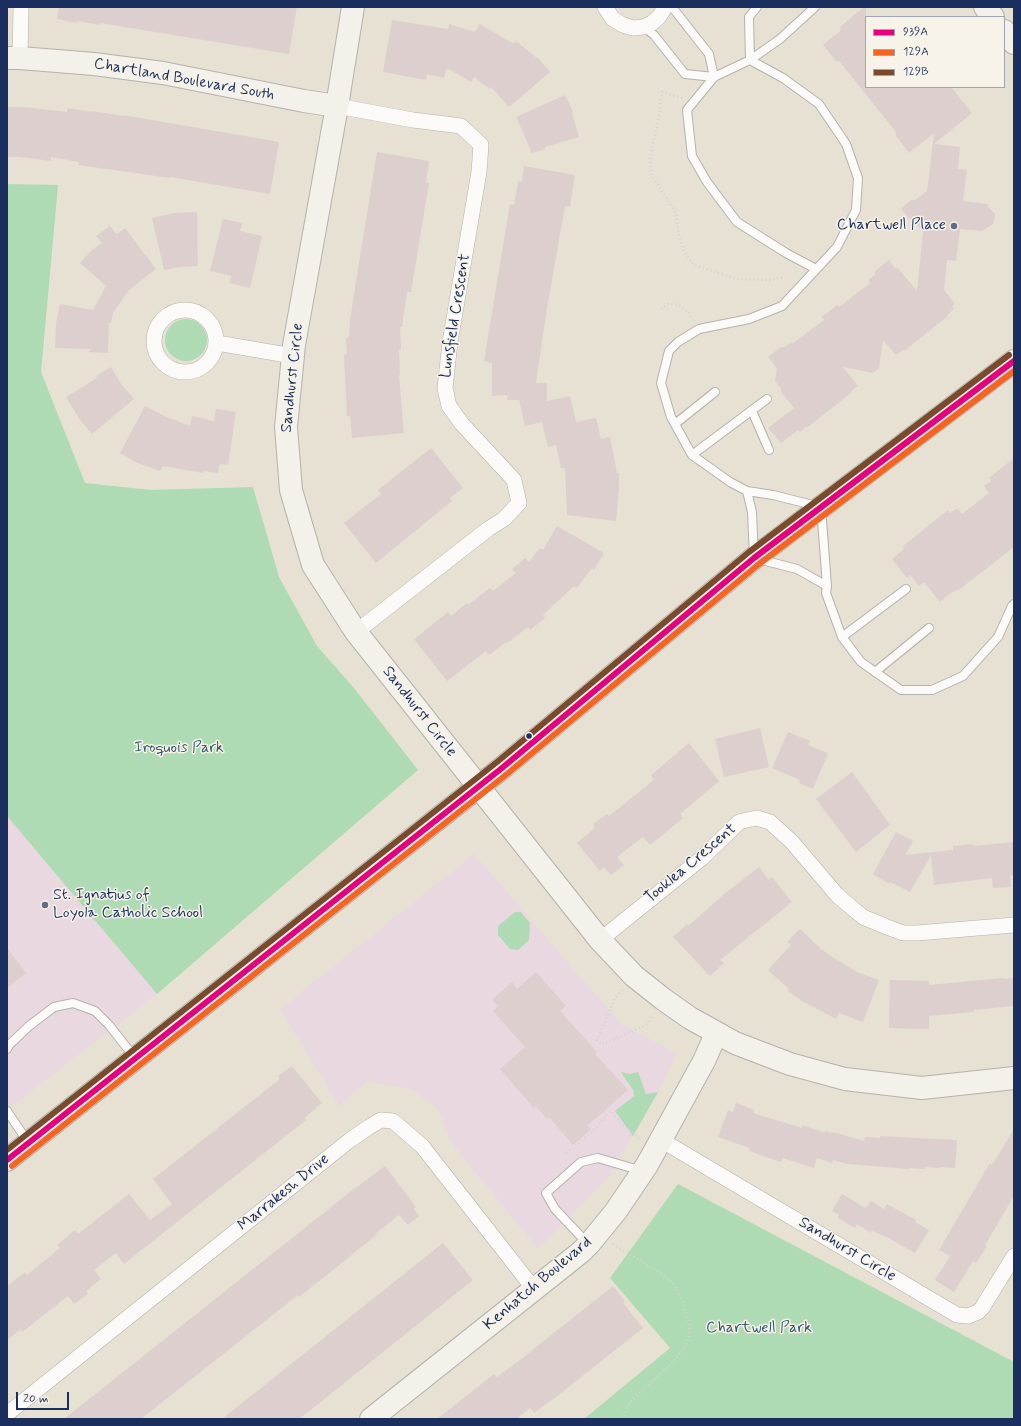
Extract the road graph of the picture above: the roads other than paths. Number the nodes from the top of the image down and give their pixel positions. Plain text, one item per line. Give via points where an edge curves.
1 (21, 7) edge
2 (353, 7) edge
3 (606, 7) edge
4 (665, 7) edge
5 (672, 7) edge
6 (757, 7) edge
7 (815, 7) edge
8 (985, 7) edge
9 (992, 16) edge
10 (644, 27) junction
11 (1005, 32) edge
12 (1014, 43) edge
13 (13, 58) edge
14 (750, 60) junction
15 (714, 77) junction
16 (337, 106) junction
17 (816, 269) junction
18 (216, 343) junction
19 (293, 356) junction
20 (1014, 360) edge
21 (715, 392) dead end
22 (767, 399) dead end
23 (752, 411) junction
24 (675, 424) junction
25 (769, 450) dead end
26 (692, 455) junction
27 (747, 491) junction
28 (821, 507) junction
29 (754, 558) junction
30 (827, 586) junction
31 (906, 589) dead end
32 (1014, 604) edge
33 (929, 628) dead end
34 (356, 632) junction
35 (842, 637) junction
36 (876, 672) junction
37 (479, 786) junction
38 (1014, 925) edge
39 (600, 940) junction
40 (716, 1034) junction
41 (7, 1049) edge
42 (135, 1059) junction
43 (1014, 1078) edge
44 (7, 1111) edge
45 (659, 1143) junction
46 (28, 1144) junction
47 (7, 1160) edge
48 (643, 1171) junction
49 (593, 1240) junction
50 (1014, 1256) edge
51 (534, 1289) junction
52 (7, 1414) edge
53 (371, 1419) edge

1 - 13 street
2 - 16 street, Sandhurst Circle
3 - 10 street via 614,19 623,25 633,28
4 - 10 street via 659,17
5 - 15 lane via 709,54
6 - 14 lane via 749,16
7 - 14 lane via 780,39
8 - 9 street
10 - 15 lane via 654,35 685,74
11 - 12 street
13 - 16 street, Chartland Boulevard South via 94,64 163,73
14 - 15 lane
14 - 17 lane via 783,78 820,104 846,144 858,178 856,210 837,247
15 - 17 lane via 687,110 692,156 737,222
16 - 19 street, Sandhurst Circle
16 - 34 street, Lunsfield Crescent via 461,126 481,145 445,388 449,406 462,424 514,480 519,503 504,519
17 - 24 lane via 782,306 749,319 699,329 669,351 661,383
18 - 18 street via 216,333 211,323 204,316 184,309 165,316 158,324 153,344 162,363 170,369 191,372 208,362 214,354
18 - 19 street
19 - 34 street, Sandhurst Circle via 286,427 291,490 313,565
20 - 28 street
21 - 24 lane
22 - 23 lane
23 - 25 lane
23 - 26 lane
24 - 26 lane
26 - 27 lane
27 - 28 lane
27 - 29 lane via 752,512
28 - 29 street
28 - 30 lane
29 - 30 lane via 797,569
29 - 37 street
30 - 35 lane via 826,594
31 - 35 lane
32 - 36 lane via 998,637 963,676 932,690 901,690
33 - 36 lane
34 - 37 street, Sandhurst Circle
35 - 36 lane via 861,662
37 - 39 street, Sandhurst Circle
37 - 42 street
38 - 39 street, Tooklea Crescent via 917,933 902,933 886,927 863,917 850,907 792,842 770,822 757,818 740,822 702,858
39 - 40 street, Sandhurst Circle via 634,976 663,999
40 - 43 street, Sandhurst Circle via 790,1064 845,1079 922,1088
40 - 45 street, Kenhatch Boulevard
41 - 42 lane via 29,1026 54,1007 74,1003 95,1011
42 - 46 street
44 - 46 lane
45 - 48 street, Kenhatch Boulevard
45 - 50 street, Sandhurst Circle via 957,1316 968,1316 982,1308
46 - 47 street
48 - 49 street, Kenhatch Boulevard
48 - 49 lane via 598,1158 581,1162 546,1193 555,1210
49 - 51 street, Kenhatch Boulevard
51 - 52 street, Marrakesh Drive via 422,1146 393,1121 381,1120 344,1145
51 - 53 street, Kenhatch Boulevard

